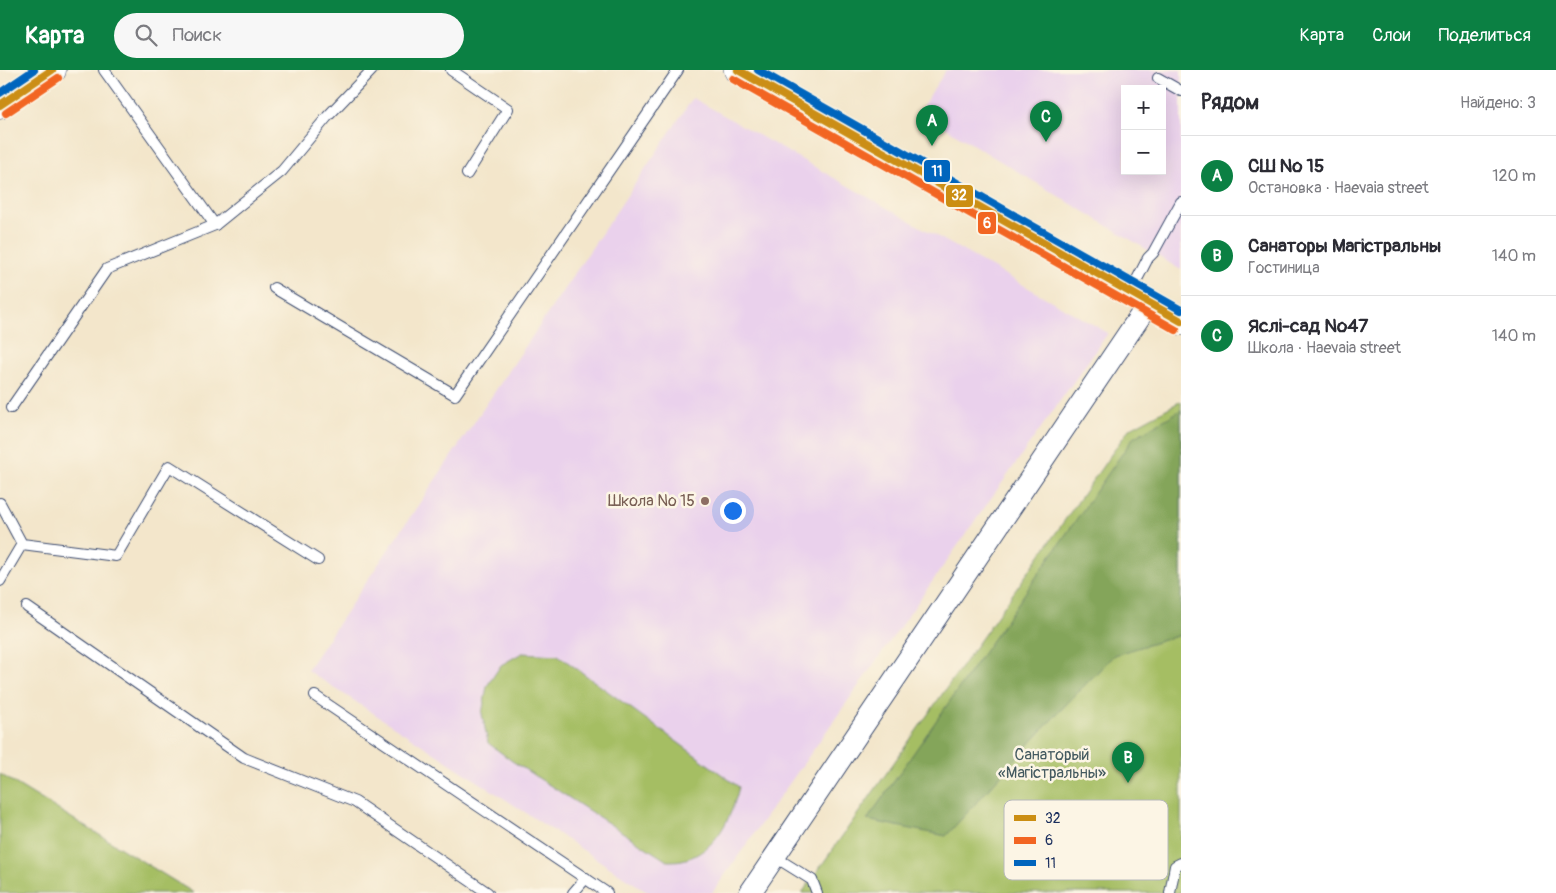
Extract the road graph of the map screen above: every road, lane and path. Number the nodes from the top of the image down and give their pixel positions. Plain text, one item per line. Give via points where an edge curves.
1 (52, 70) edge
2 (104, 70) edge
3 (372, 70) edge
4 (451, 70) edge
5 (678, 70) edge
6 (738, 70) edge
7 (1158, 78) dead end
8 (1181, 91) edge
9 (0, 105) edge
10 (467, 174) dead end
11 (1181, 202) edge
12 (215, 225) junction
13 (274, 288) dead end
14 (1140, 297) junction
15 (1181, 321) edge
16 (11, 408) dead end
17 (0, 503) edge
18 (22, 544) junction
19 (318, 560) dead end
20 (0, 581) edge
21 (27, 607) dead end
22 (314, 696) dead end
23 (775, 857) junction
24 (1181, 863) edge
25 (586, 878) junction
26 (488, 893) edge
27 (574, 893) edge
28 (607, 893) edge
29 (750, 893) edge
30 (817, 893) edge
31 (1170, 893) edge

1 - 9 main road
2 - 12 lane
3 - 12 lane via 282,171
4 - 10 lane via 508,109
5 - 13 lane via 456,396
6 - 14 main road
7 - 8 lane
11 - 14 lane via 1148,258
12 - 16 lane via 107,269
14 - 15 main road
14 - 23 street
17 - 18 lane
18 - 19 lane via 116,556 170,466
18 - 20 lane
21 - 26 lane via 244,758 355,802
22 - 25 lane
23 - 29 street
23 - 30 lane via 812,880
24 - 31 lane via 1175,866
25 - 27 lane
25 - 28 lane

